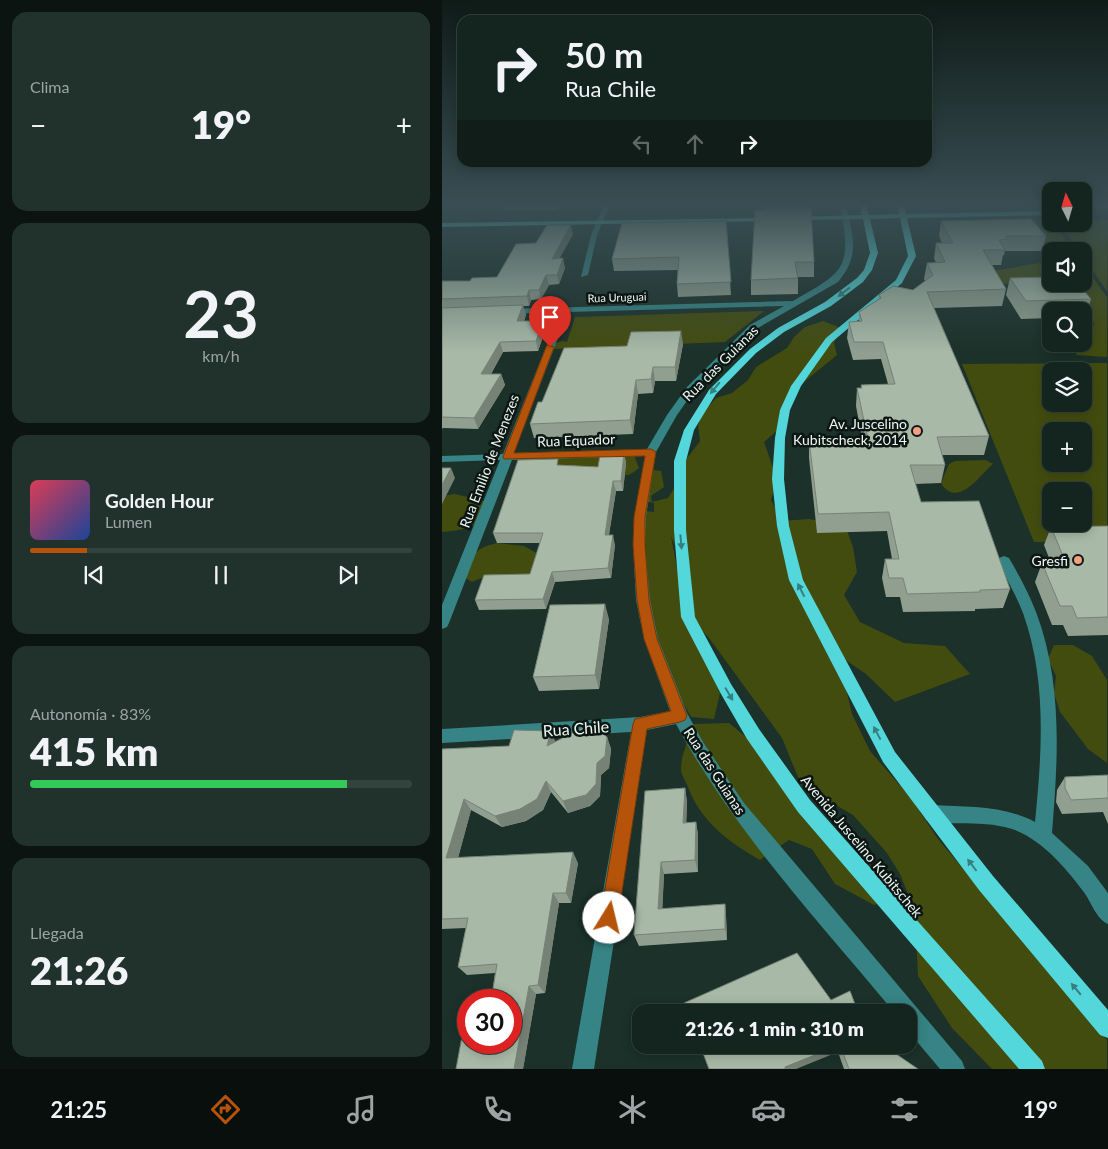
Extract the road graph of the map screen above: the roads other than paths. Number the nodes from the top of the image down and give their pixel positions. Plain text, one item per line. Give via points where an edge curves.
1 (591, 253) edge
2 (849, 253) edge
3 (874, 253) edge
4 (911, 253) edge
5 (584, 275) dead end
6 (793, 303) junction
7 (564, 310) junction
8 (498, 312) edge
9 (651, 452) junction
10 (508, 457) junction
11 (442, 459) edge
12 (1004, 561) dead end
13 (442, 624) edge
14 (680, 716) junction
15 (640, 724) junction
16 (442, 736) edge
17 (932, 814) junction
18 (1043, 835) junction
19 (1108, 914) edge
20 (900, 1004) edge
21 (917, 1024) edge
22 (1108, 1027) edge
23 (583, 1069) edge
24 (954, 1069) edge
25 (1034, 1069) edge

1 - 5 street
2 - 6 street, Rua das Guianas via 845,270 835,280
3 -> 25 main road, Avenida Juscelino Kubitschek via 868,270 860,280 753,351 712,392 690,430 680,461 680,530 688,617 735,704 804,806
17 -> 4 main road via 889,757 796,580 783,526 778,479 785,410 796,386 829,340 899,281 907,269
6 - 7 street, Rua Uruguai
6 - 9 street, Rua das Guianas via 753,326 690,389
7 - 8 street, Rua Uruguai
7 - 10 street, Rua Emilio de Menezes
9 - 10 street, Rua Equador
9 - 14 street, Rua das Guianas via 640,517 643,600 651,639
10 - 11 street, Rua Equador
10 - 13 street, Rua Emilio de Menezes
12 - 18 street via 1032,618 1043,669 1050,727
14 - 15 street, Rua Chile
14 - 20 street, Rua das Guianas via 738,809
15 - 16 street, Rua Chile
15 - 23 street
17 - 18 street via 1013,820
22 -> 17 main road
18 - 19 street via 1073,862
21 - 24 street, Rua das Guianas

